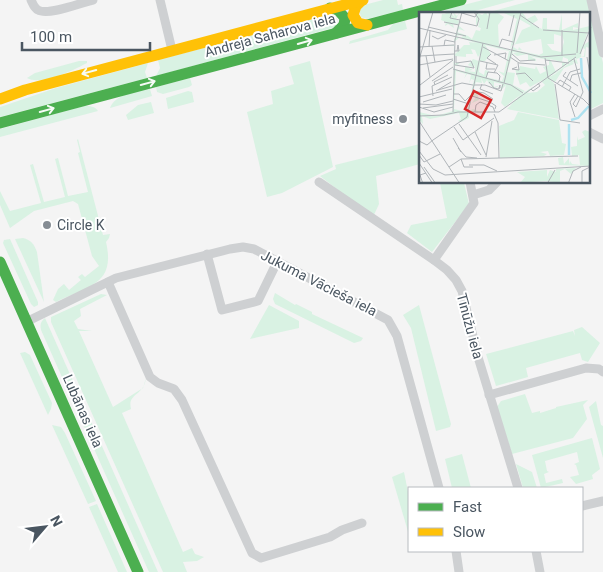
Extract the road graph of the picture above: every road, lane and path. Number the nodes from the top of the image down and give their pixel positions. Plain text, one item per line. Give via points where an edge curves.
1 (31, 0) edge
2 (92, 0) edge
3 (160, 0) edge
4 (363, 0) edge
5 (461, 0) edge
6 (591, 0) edge
7 (330, 8) junction
8 (431, 11) edge
9 (419, 14) edge
10 (367, 25) junction
11 (336, 33) junction
12 (172, 50) junction
13 (603, 53) edge
14 (0, 99) edge
15 (603, 109) edge
16 (590, 116) edge
17 (0, 123) edge
18 (590, 132) edge
19 (603, 139) edge
20 (319, 182) dead end
21 (470, 184) edge
22 (495, 184) edge
23 (473, 195) junction
24 (208, 254) junction
25 (434, 260) junction
26 (0, 262) edge
27 (277, 262) junction
28 (108, 282) junction
29 (26, 322) junction
30 (603, 372) edge
31 (489, 395) junction
32 (439, 487) edge
33 (518, 487) edge
34 (603, 501) edge
35 (583, 506) edge
36 (362, 523) dead end
37 (456, 552) edge
38 (536, 552) edge
39 (138, 572) edge
40 (460, 572) edge
41 (540, 572) edge

1 - 2 street via 39,11 48,12
3 - 12 street
4 - 7 street, Andreja Saharova iela
4 - 10 street via 353,15 358,23
5 - 8 street, Andreja Saharova iela
6 - 13 street
7 - 11 street via 340,11 345,18 344,25
7 - 12 street, Andreja Saharova iela
9 - 10 street, Andreja Saharova iela
10 - 11 street, Andreja Saharova iela
17 -> 11 street, Andreja Saharova iela
12 -> 14 street, Andreja Saharova iela
15 - 16 street
18 - 19 street
20 - 25 street, Tīnūžu iela
21 - 23 street
22 - 23 street via 489,190
23 - 25 street via 471,208
24 - 27 street, Jukuma Vācieša iela via 243,247 254,249
24 - 27 street via 222,310 258,301
24 - 28 street, Jukuma Vācieša iela
25 - 31 street, Tīnūžu iela via 447,270 462,291
26 - 29 street, Lubānas iela
27 - 32 street, Jukuma Vācieša iela via 381,315 394,327
28 - 29 street, Jukuma Vācieša iela
28 - 36 street via 150,377 174,389 182,400 252,553 261,558 330,537
29 - 39 street, Lubānas iela
30 - 31 street via 586,368
31 - 33 street, Tīnūžu iela
34 - 35 street
37 - 40 street
38 - 41 street

